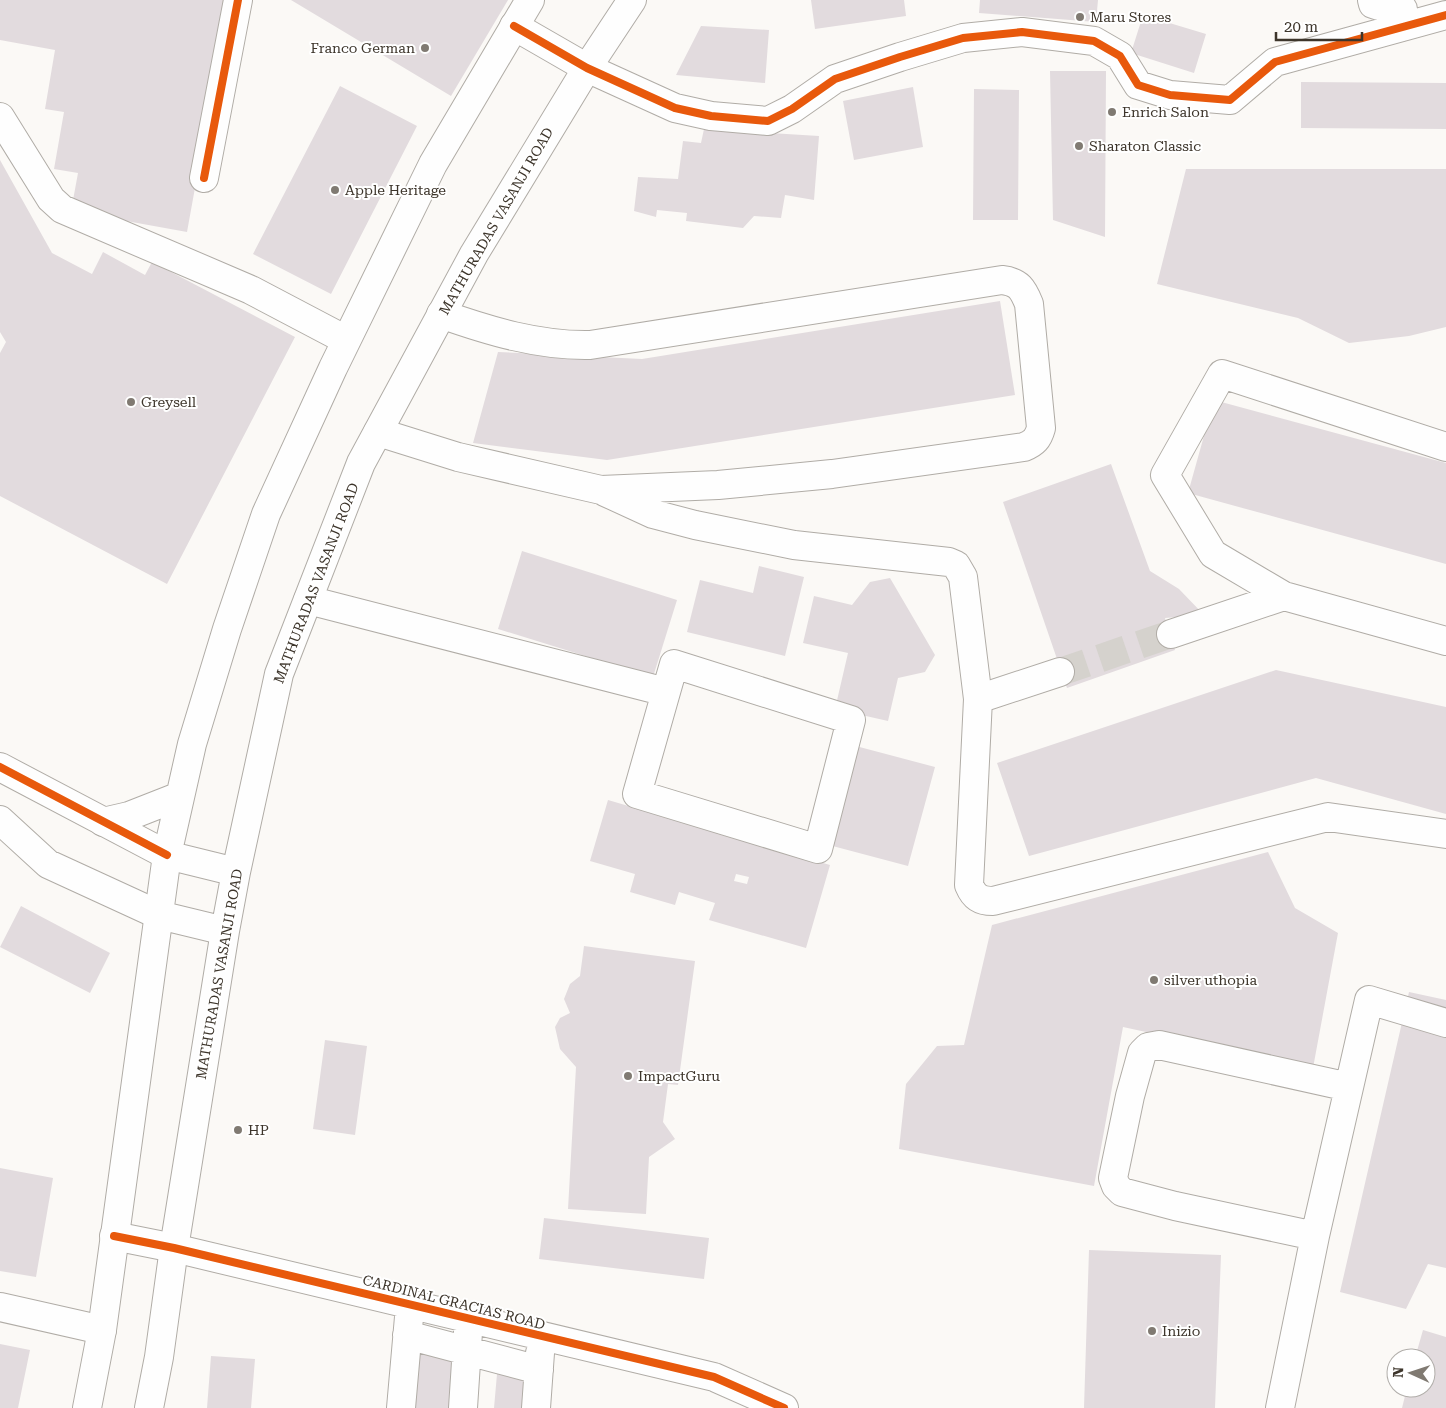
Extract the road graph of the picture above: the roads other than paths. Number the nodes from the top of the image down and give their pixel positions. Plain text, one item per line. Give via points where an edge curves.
1 (238, 0) edge
2 (530, 0) edge
3 (632, 0) edge
4 (1372, 0) edge
5 (1446, 6) edge
6 (1446, 15) edge
7 (1402, 18) junction
8 (514, 26) junction
9 (587, 68) junction
10 (0, 117) edge
11 (204, 178) dead end
12 (441, 314) junction
13 (346, 340) junction
14 (378, 432) junction
15 (1446, 447) edge
16 (601, 490) junction
17 (1284, 596) junction
18 (308, 600) junction
19 (1171, 634) tunnel mouth
20 (1446, 641) edge
21 (1060, 672) tunnel mouth
22 (666, 692) junction
23 (978, 699) junction
24 (0, 767) edge
25 (180, 796) junction
26 (0, 820) edge
27 (104, 822) junction
28 (1446, 834) edge
29 (167, 855) junction
30 (236, 872) junction
31 (159, 915) junction
32 (225, 931) junction
33 (1446, 1023) edge
34 (1348, 1087) junction
35 (114, 1236) junction
36 (1315, 1236) junction
37 (174, 1248) junction
38 (410, 1304) junction
39 (0, 1307) edge
40 (468, 1318) junction
41 (102, 1330) junction
42 (407, 1335) junction
43 (541, 1336) junction
44 (467, 1350) junction
45 (539, 1370) junction
46 (88, 1408) edge
47 (149, 1408) edge
48 (401, 1408) edge
49 (463, 1408) edge
50 (536, 1408) edge
51 (784, 1408) edge
52 (1280, 1408) edge

1 - 11 main road
2 - 8 main road
3 - 9 main road, MATHURADAS VASANJI ROAD
4 - 7 main road via 1373,4
5 - 7 main road
6 - 7 main road
7 - 9 main road via 1275,62 1230,100 1170,95 1138,85 1120,56 1094,41 1022,32 963,38 835,79 792,109 768,121 711,116 675,108
8 - 9 main road
8 - 13 main road via 433,164
9 - 12 main road, MATHURADAS VASANJI ROAD
10 - 13 main road via 51,199 62,209 251,290
12 - 14 main road, MATHURADAS VASANJI ROAD
12 - 16 main road via 495,333 590,345 1002,280 1013,281 1024,291 1029,304 1041,428 1038,438 1024,447 832,474 718,485
13 - 25 main road via 266,514 194,735
14 - 16 main road via 458,457
14 - 18 main road, MATHURADAS VASANJI ROAD via 361,463
15 - 17 main road via 1222,374 1165,475 1213,554
16 - 23 main road via 653,514 695,525 794,545 956,565 963,577
17 - 19 main road
17 - 20 main road
18 - 22 main road
18 - 30 main road, MATHURADAS VASANJI ROAD via 279,674
21 - 23 main road
22 - 22 main road via 638,794 818,849 852,720 674,664
23 - 28 main road via 969,885 974,895 983,901 1328,816
24 - 27 main road
25 - 27 main road via 130,816
25 - 29 main road
26 - 31 main road via 48,864
27 - 29 main road
29 - 30 main road
29 - 31 main road
30 - 32 main road, MATHURADAS VASANJI ROAD
31 - 32 main road
31 - 35 main road
32 - 37 main road, MATHURADAS VASANJI ROAD
33 - 34 main road via 1369,1000
34 - 36 main road
34 - 36 main road via 1159,1045 1148,1047 1142,1054 1130,1096 1113,1178 1122,1192
35 - 37 main road, CARDINAL GRACIAS ROAD
35 - 41 main road
36 - 52 main road
37 - 38 main road, CARDINAL GRACIAS ROAD
37 - 47 main road, MATHURADAS VASANJI ROAD
38 - 40 main road, CARDINAL GRACIAS ROAD
38 - 42 main road
39 - 41 main road
40 - 43 main road, CARDINAL GRACIAS ROAD
40 - 44 main road
41 - 46 main road
42 - 44 main road
42 - 48 main road
43 - 45 main road
43 - 51 main road, CARDINAL GRACIAS ROAD via 714,1378
44 - 45 main road
44 - 49 main road
45 - 50 main road

